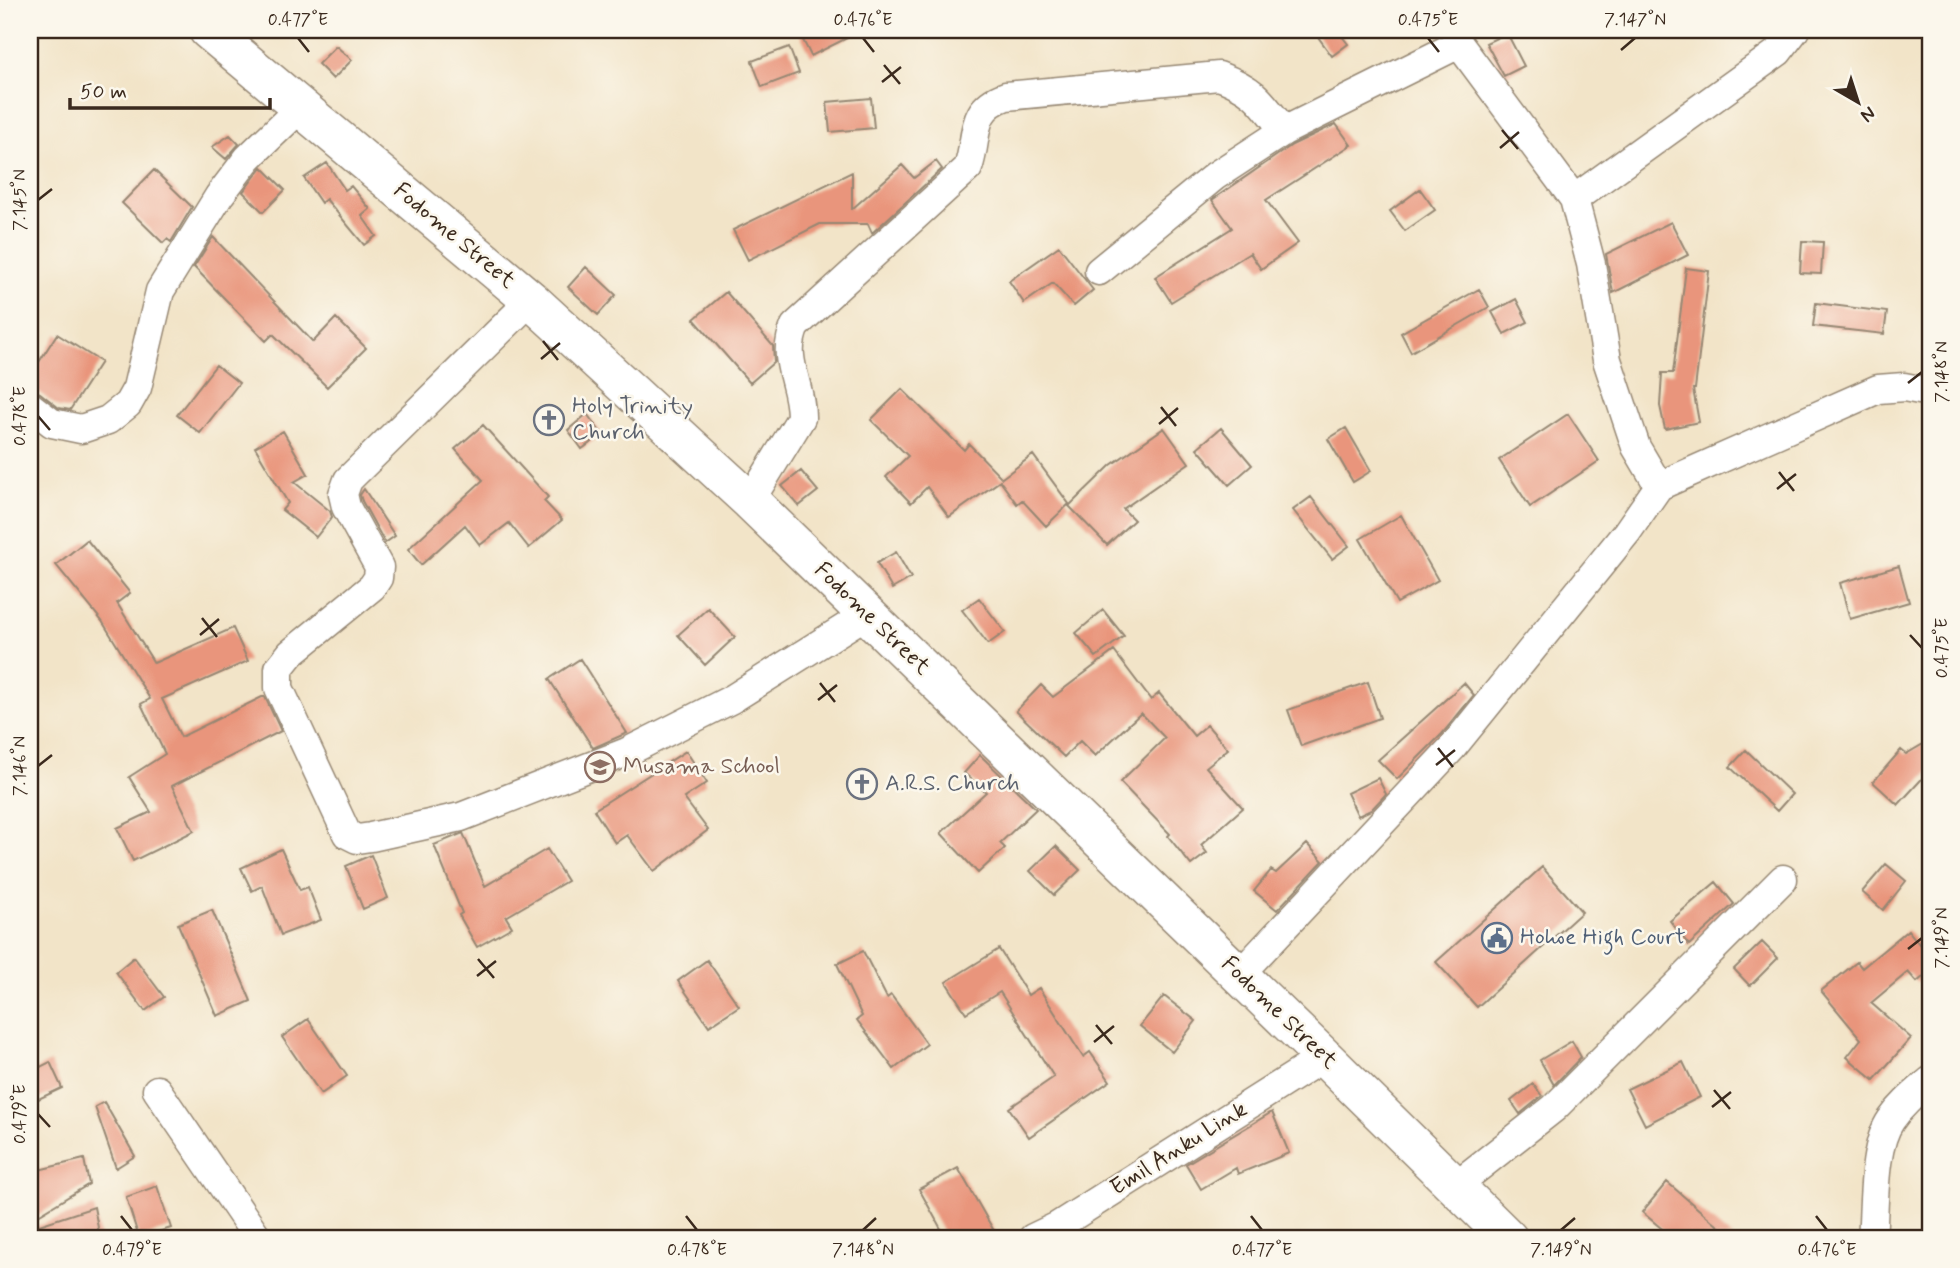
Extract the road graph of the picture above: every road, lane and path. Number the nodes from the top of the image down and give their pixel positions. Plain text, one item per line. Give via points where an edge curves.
1 (208, 30) edge
2 (1795, 30) edge
3 (1457, 37) edge
4 (300, 108) junction
5 (1284, 131) junction
6 (1574, 199) junction
7 (1099, 271) dead end
8 (531, 300) junction
9 (1930, 392) edge
10 (30, 406) edge
11 (1660, 486) junction
12 (750, 501) junction
13 (867, 614) junction
14 (1783, 879) dead end
15 (1239, 975) junction
16 (1324, 1057) junction
17 (1930, 1082) edge
18 (157, 1090) dead end
19 (1455, 1186) junction
20 (1876, 1235) edge
21 (258, 1238) edge
22 (1033, 1238) edge
23 (1508, 1238) edge

1 - 4 street, Fodome Street
2 - 6 street via 1778,52
3 - 5 street
3 - 6 street
4 - 8 street, Fodome Street
4 - 10 street via 248,158 160,291 137,388 128,404 108,420 81,429 52,423
5 - 7 street via 1215,176
5 - 12 street via 1255,94 1219,76 993,100 976,123 968,168 795,326 788,351 801,418
6 - 11 street via 1591,264 1607,360 1636,447
8 - 12 street, Fodome Street
8 - 13 street via 348,480 343,494 346,507 379,567 378,578 279,668 279,688 347,834 357,839 371,837 461,817 627,752 732,699
9 - 11 street via 1878,389
11 - 15 street via 1628,532 1452,748
12 - 13 street, Fodome Street
13 - 15 street, Fodome Street
14 - 19 street via 1554,1108
15 - 16 street, Fodome Street
16 - 19 street, Fodome Street
16 - 22 street, Emil Anku Link
17 - 20 street via 1889,1122 1879,1149
18 - 21 street
19 - 23 street, Fodome Street

